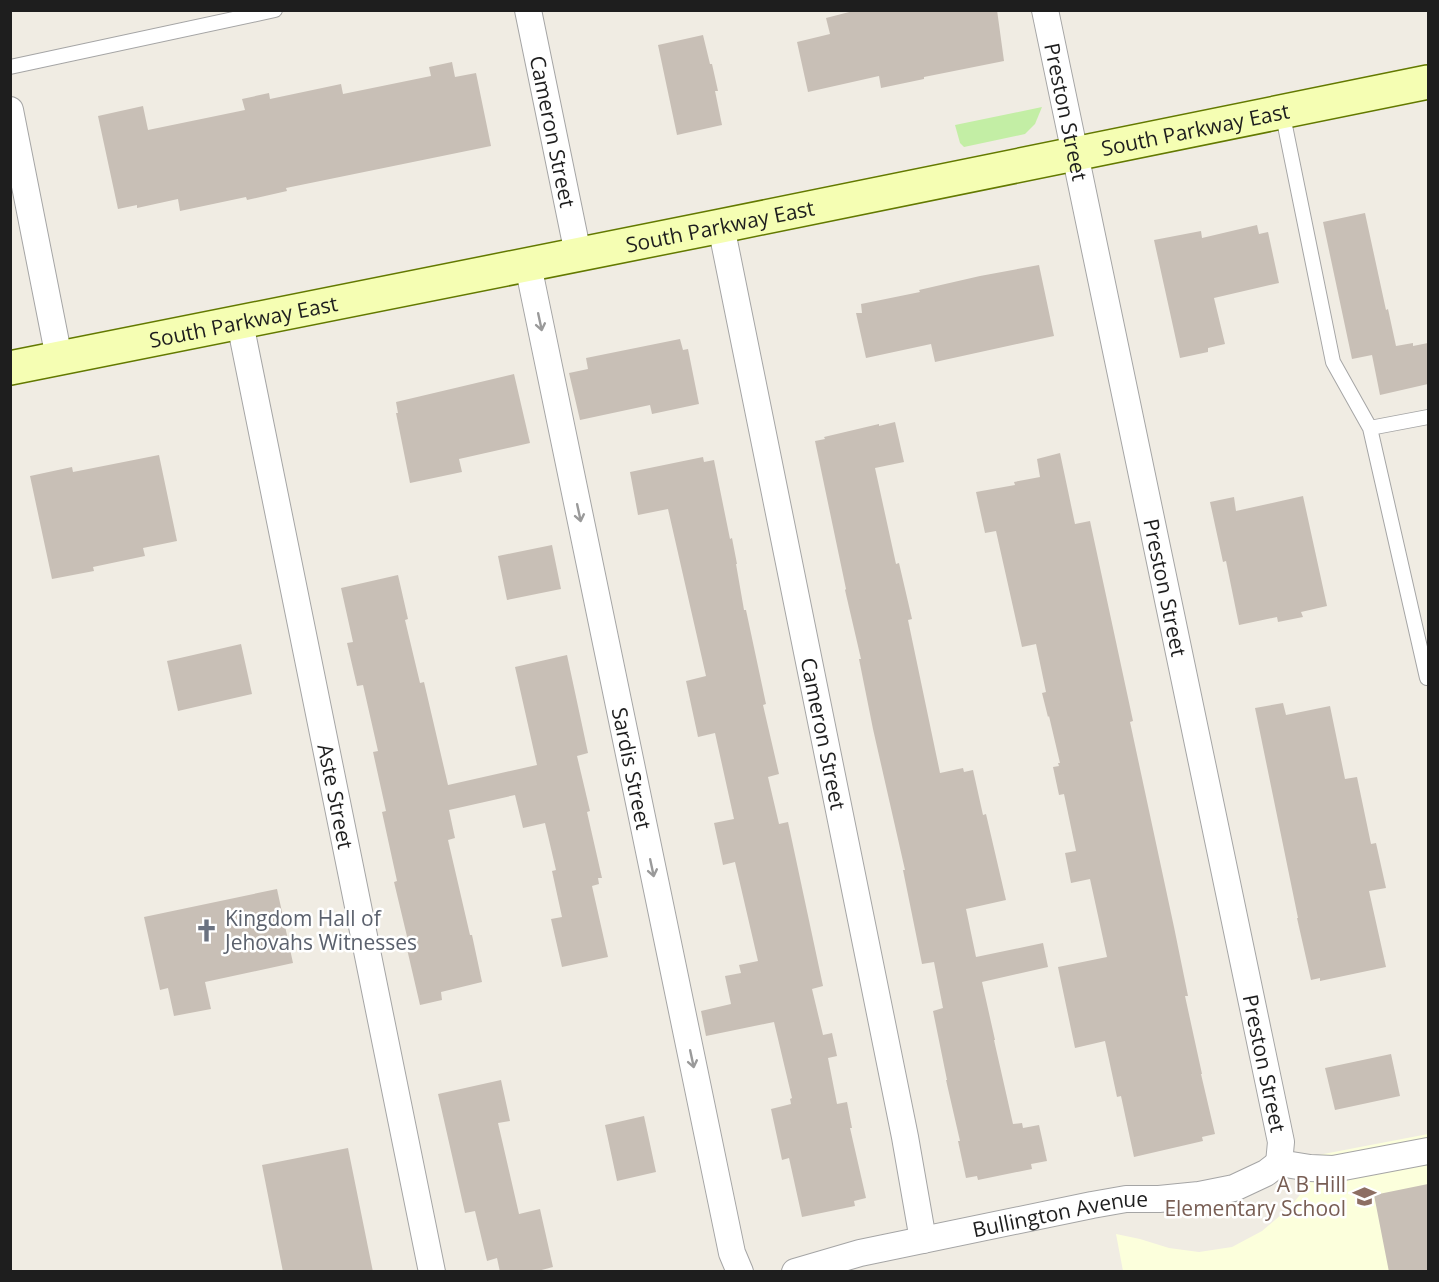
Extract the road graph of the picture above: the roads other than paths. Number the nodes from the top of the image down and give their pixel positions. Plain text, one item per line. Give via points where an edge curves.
1 (275, 10) edge
2 (528, 10) edge
3 (1045, 10) edge
4 (10, 67) edge
5 (1428, 82) edge
6 (10, 110) edge
7 (1282, 111) junction
8 (1074, 154) junction
9 (722, 226) junction
10 (578, 254) junction
11 (528, 265) junction
12 (240, 323) junction
13 (59, 358) junction
14 (10, 368) edge
15 (1428, 417) edge
16 (1371, 428) junction
17 (1427, 678) edge
18 (1428, 1151) edge
19 (1280, 1163) junction
20 (923, 1240) junction
21 (432, 1272) edge
22 (740, 1272) edge
23 (795, 1272) edge

1 - 4 lane
2 - 10 street, Cameron Street
3 - 8 street, Preston Street
5 - 7 main road, South Parkway East
6 - 13 street
7 - 8 main road, South Parkway East
7 - 16 lane via 1333,362
8 - 9 main road, South Parkway East
8 - 19 street, Preston Street via 1281,1142
9 - 10 main road, South Parkway East
9 - 20 street, Cameron Street
10 - 11 main road, South Parkway East
11 - 12 main road, South Parkway East
11 -> 22 street, Sardis Street via 732,1253
12 - 13 main road, South Parkway East
12 - 21 street, Aste Street
13 - 14 main road, South Parkway East
15 - 16 lane
16 - 17 lane
18 - 19 street via 1333,1169
19 - 20 street, Bullington Avenue via 1234,1188 1199,1196 1126,1199
20 - 23 street, Bullington Avenue

